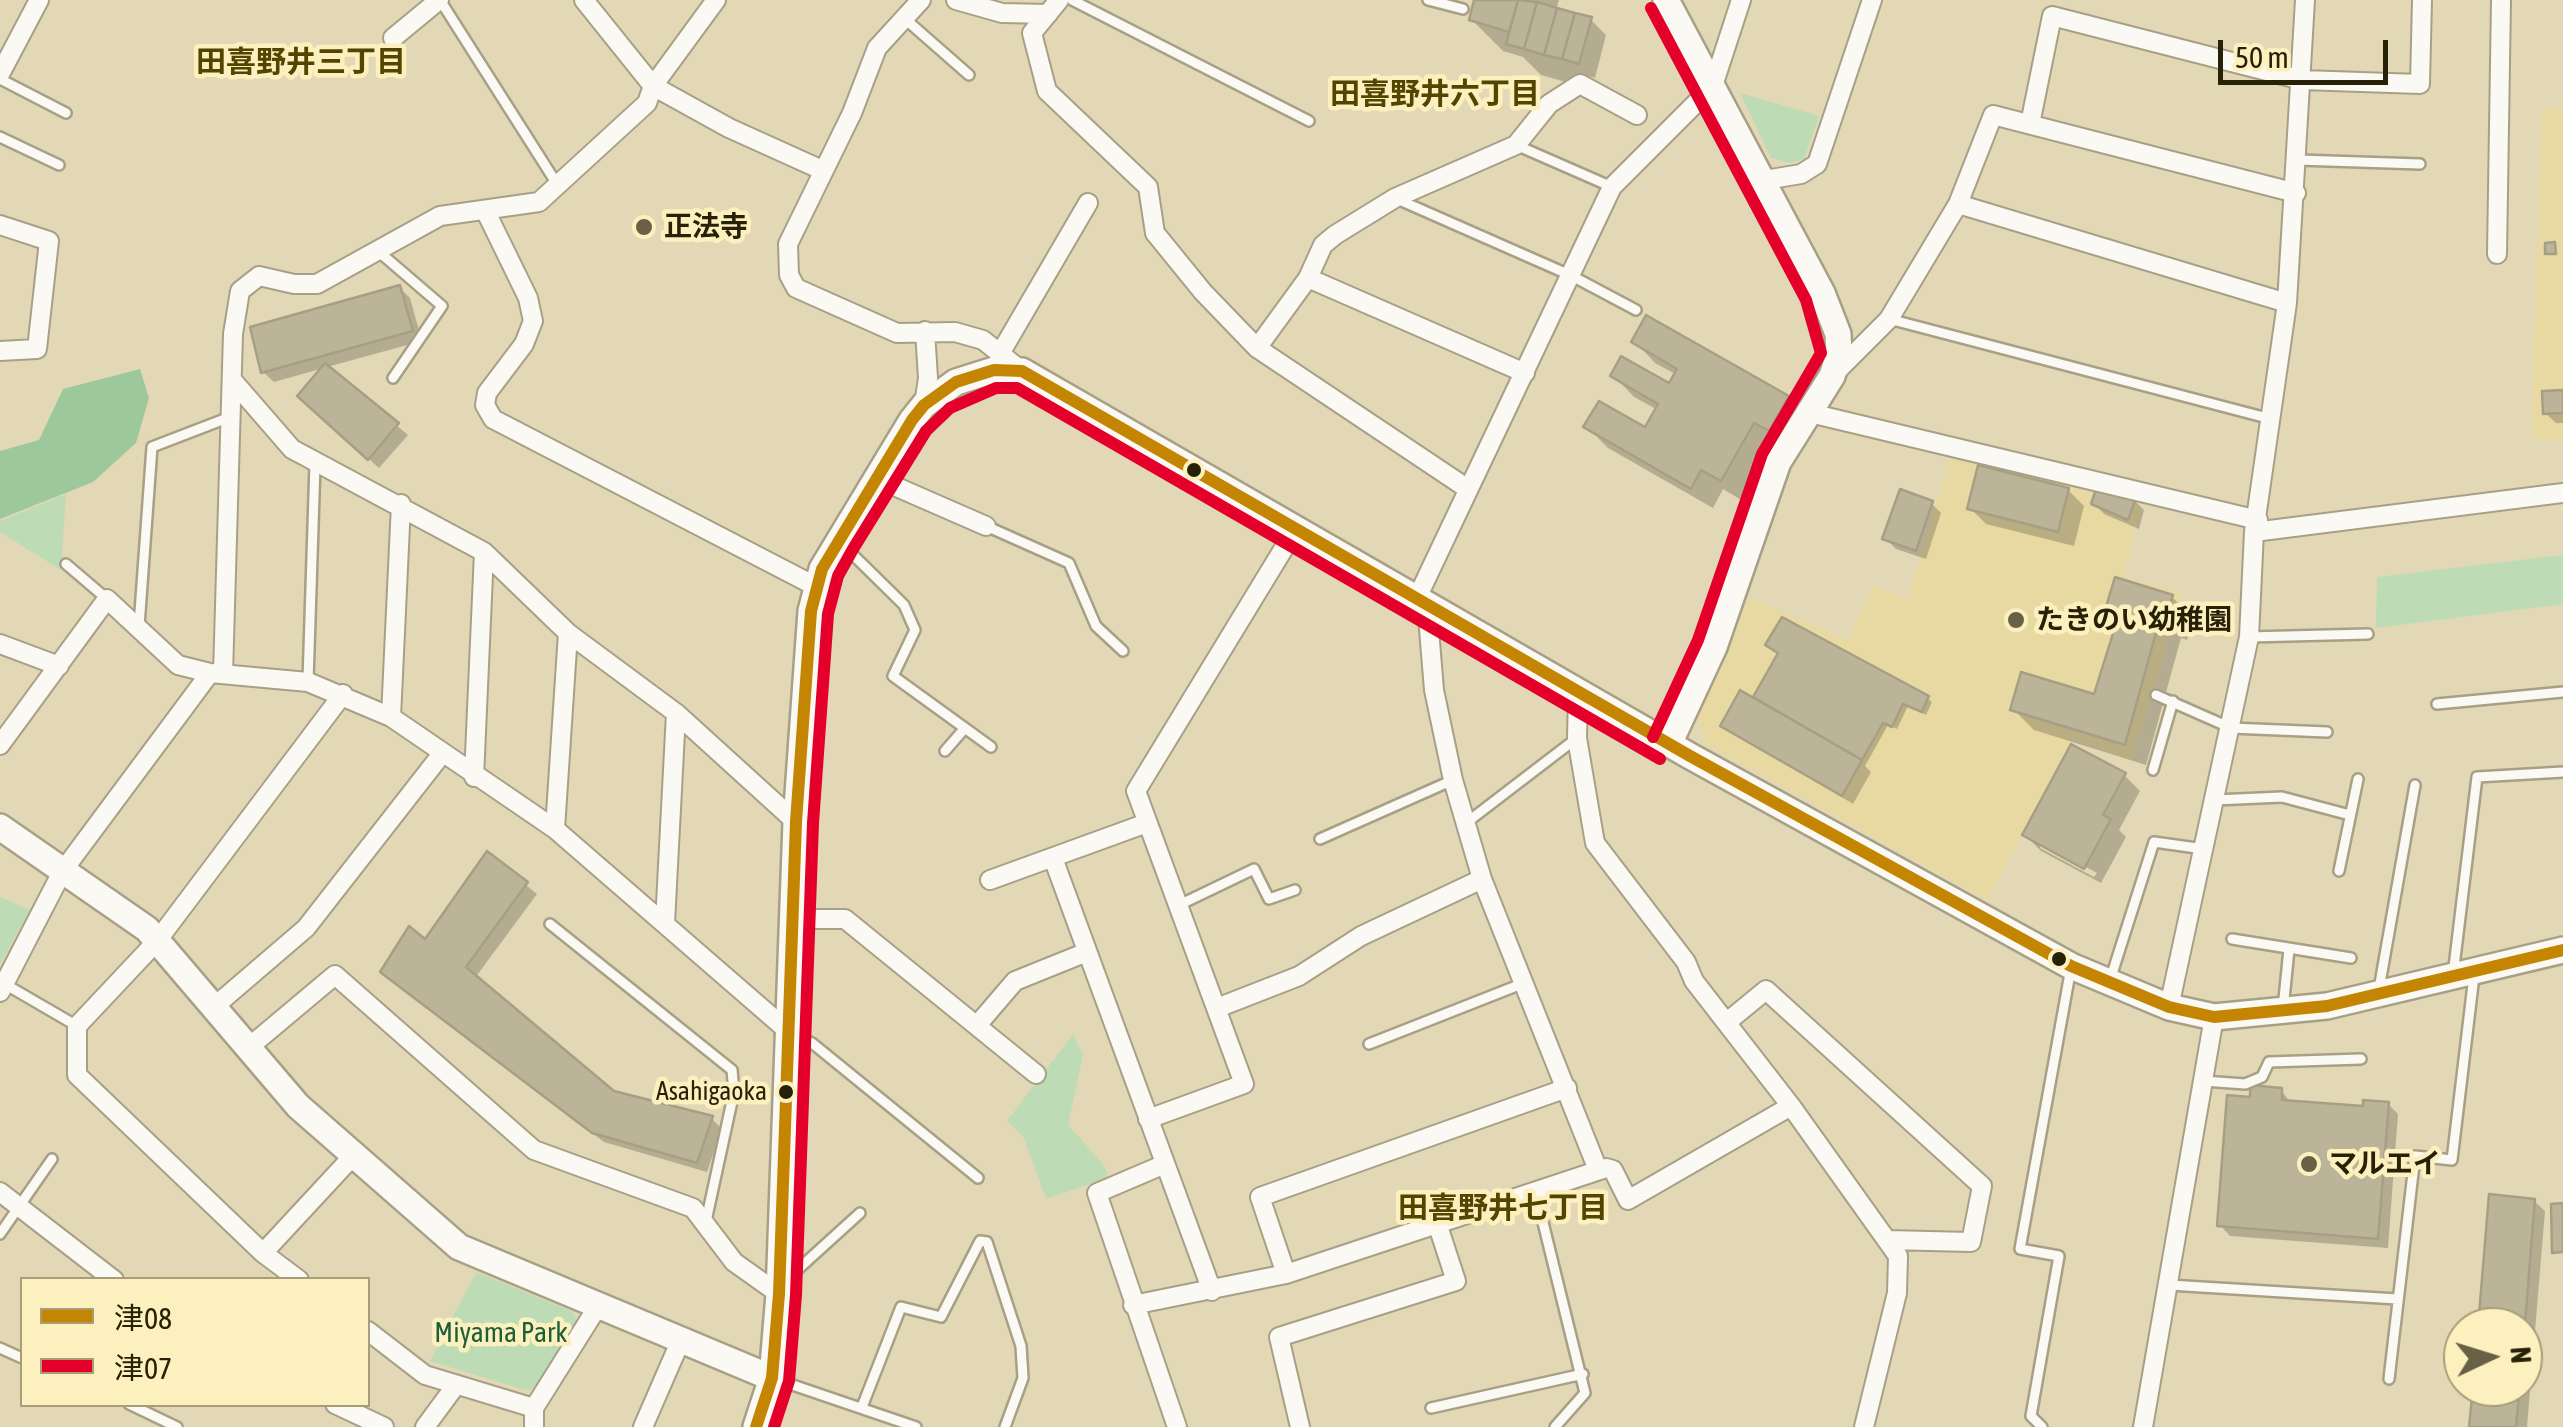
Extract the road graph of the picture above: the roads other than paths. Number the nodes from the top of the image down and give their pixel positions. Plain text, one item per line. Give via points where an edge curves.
1 (39, 0) edge
2 (439, 0) edge
3 (584, 0) edge
4 (716, 0) edge
5 (921, 0) edge
6 (956, 0) edge
7 (1072, 0) edge
8 (1428, 0) edge
9 (1666, 0) edge
10 (1741, 0) edge
11 (1872, 0) edge
12 (2305, 0) edge
13 (2422, 0) edge
14 (2500, 0) edge
15 (1054, 7) edge
16 (1463, 9) dead end
17 (904, 18) junction
18 (393, 38) dead end
19 (2, 66) edge
20 (969, 75) dead end
21 (2302, 80) junction
22 (653, 86) junction
23 (1713, 86) junction
24 (66, 113) dead end
25 (1637, 115) dead end
26 (1309, 121) dead end
27 (2030, 124) junction
28 (0, 137) edge
29 (1516, 145) junction
30 (2298, 160) junction
31 (2420, 164) dead end
32 (60, 165) dead end
33 (822, 170) junction
34 (1765, 180) junction
35 (557, 184) junction
36 (1612, 188) junction
37 (2296, 193) junction
38 (1394, 198) junction
39 (1088, 203) dead end
40 (1958, 204) junction
41 (485, 210) junction
42 (0, 225) edge
43 (378, 251) junction
44 (2497, 254) dead end
45 (1572, 276) junction
46 (1308, 278) junction
47 (2288, 303) junction
48 (1636, 310) dead end
49 (1889, 318) junction
50 (926, 331) junction
51 (1257, 348) junction
52 (0, 351) edge
53 (1001, 352) junction
54 (1022, 372) junction
55 (1525, 373) junction
56 (1832, 376) junction
57 (393, 378) dead end
58 (233, 381) junction
59 (924, 405) junction
60 (1810, 413) junction
61 (233, 416) junction
62 (2271, 418) junction
63 (316, 464) junction
64 (876, 478) junction
65 (1468, 488) junction
66 (2563, 493) edge
67 (400, 504) junction
68 (986, 526) joint
69 (2256, 526) junction
70 (1295, 530) junction
71 (838, 540) junction
72 (484, 552) junction
73 (66, 564) dead end
74 (816, 588) junction
75 (107, 599) junction
76 (1422, 602) junction
77 (139, 630) junction
78 (568, 633) junction
79 (2368, 634) dead end
80 (2249, 637) junction
81 (0, 644) edge
82 (1123, 651) dead end
83 (59, 666) junction
84 (217, 674) junction
85 (308, 682) junction
86 (1578, 692) junction
87 (2563, 692) edge
88 (343, 694) junction
89 (2156, 694) dead end
90 (2172, 701) junction
91 (2437, 704) dead end
92 (676, 713) junction
93 (391, 717) junction
94 (964, 728) junction
95 (2231, 728) junction
96 (2327, 732) dead end
97 (1577, 738) junction
98 (1669, 744) junction
99 (0, 746) edge
100 (991, 747) dead end
101 (945, 751) dead end
102 (441, 755) junction
103 (2153, 770) dead end
104 (2563, 772) edge
105 (474, 776) junction
106 (2358, 779) dead end
107 (1453, 780) junction
108 (2414, 784) dead end
109 (2215, 800) junction
110 (2350, 815) junction
111 (796, 822) junction
112 (1147, 823) junction
113 (1466, 823) junction
114 (0, 828) edge
115 (555, 829) junction
116 (1320, 839) dead end
117 (2204, 850) junction
118 (1053, 858) junction
119 (2339, 871) dead end
120 (62, 872) junction
121 (1482, 878) junction
122 (990, 880) dead end
123 (1295, 890) dead end
124 (1177, 906) junction
125 (792, 919) junction
126 (665, 923) junction
127 (550, 924) dead end
128 (2232, 939) dead end
129 (158, 941) junction
130 (2288, 948) junction
131 (2563, 950) edge
132 (1087, 952) junction
133 (2351, 958) dead end
134 (2072, 966) junction
135 (2463, 974) junction
136 (1524, 983) junction
137 (2109, 983) junction
138 (2, 988) edge
139 (2378, 995) junction
140 (215, 1006) junction
141 (2169, 1007) junction
142 (1217, 1008) junction
143 (2282, 1012) junction
144 (2214, 1016) junction
145 (1727, 1022) junction
146 (979, 1023) junction
147 (77, 1026) junction
148 (788, 1032) junction
149 (1369, 1044) dead end
150 (248, 1048) junction
151 (2361, 1059) dead end
152 (1036, 1074) dead end
153 (2203, 1081) junction
154 (1567, 1088) junction
155 (1792, 1106) junction
156 (1148, 1119) junction
157 (353, 1156) junction
158 (52, 1160) dead end
159 (1165, 1164) junction
160 (1598, 1170) junction
161 (978, 1178) dead end
162 (0, 1192) edge
163 (1536, 1194) junction
164 (20, 1208) junction
165 (860, 1213) dead end
166 (706, 1221) junction
167 (1438, 1226) junction
168 (0, 1234) edge
169 (1888, 1240) junction
170 (264, 1253) junction
171 (1286, 1274) junction
172 (110, 1277) edge
173 (295, 1277) edge
174 (2168, 1285) junction
175 (780, 1290) junction
176 (1212, 1291) junction
177 (2396, 1299) junction
178 (1133, 1305) junction
179 (598, 1306) junction
180 (370, 1333) edge
181 (680, 1342) junction
182 (1583, 1374) junction
183 (772, 1378) junction
184 (2388, 1380) dead end
185 (456, 1385) junction
186 (862, 1406) junction
187 (135, 1407) edge
188 (341, 1407) edge
189 (534, 1408) junction
190 (1430, 1408) dead end
191 (177, 1427) edge
192 (384, 1427) edge
193 (425, 1427) edge
194 (534, 1427) edge
195 (642, 1427) edge
196 (756, 1427) edge
197 (916, 1427) edge
198 (1005, 1427) edge
199 (1176, 1427) edge
200 (1300, 1427) edge
201 (1555, 1427) edge
202 (1864, 1427) edge
203 (2042, 1427) edge
204 (2143, 1427) edge

1 - 19 street
2 - 18 street
2 - 35 lane
3 - 22 street
4 - 22 street
5 - 17 street
6 - 15 street via 1002,13
7 - 26 lane
8 - 16 lane
9 - 23 street
10 - 23 street
11 - 34 street via 1817,164
12 - 21 street
13 - 21 street via 2420,84
14 - 44 street
15 - 51 street via 1032,33 1047,91 1148,187 1155,233
17 - 20 lane
17 - 33 street via 877,48
19 - 24 lane
21 - 27 street via 2052,16
21 - 30 street
22 - 33 street
22 - 35 street via 647,103
23 - 34 street
23 - 36 street
25 - 29 street via 1580,84 1550,104
27 - 37 street
27 - 40 street via 1993,115
28 - 32 lane
29 - 36 lane
29 - 38 street
30 - 31 lane
30 - 37 street
33 - 50 street via 788,244 796,288 898,333
34 - 56 street via 1832,313 1839,355
35 - 41 street via 528,206
36 - 45 street
37 - 47 street
38 - 45 lane
38 - 46 street via 1323,245
39 - 53 street
40 - 47 street
40 - 49 street
41 - 43 street via 440,216
41 - 74 street via 528,298 532,322 524,344 487,393 493,419
42 - 52 street via 49,241 37,349
43 - 57 lane via 442,306
43 - 58 street via 317,284 259,276 249,282 236,304
45 - 48 lane
45 - 55 street
46 - 51 street
46 - 55 street
47 - 62 street
49 - 56 street
49 - 62 lane
50 - 53 street via 955,332
50 - 59 street
51 - 65 street
53 - 54 street
54 - 59 street via 976,375
54 - 70 street
55 - 65 street
56 - 60 street
58 - 61 street
58 - 63 street via 292,448
59 - 64 street
60 - 69 street
60 - 98 street via 1778,462 1714,647
61 - 77 lane via 152,447
61 - 84 street
62 - 69 street
63 - 67 street
63 - 85 lane
64 - 68 street
64 - 71 street
65 - 76 street
66 - 69 street
67 - 72 street
67 - 93 street
68 - 82 lane via 1069,563 1096,626
69 - 80 street
70 - 76 street
70 - 112 street via 1136,791
71 - 74 street
71 - 94 lane via 904,605 915,630 893,676
72 - 78 street
72 - 105 street
73 - 75 lane
74 - 111 street
75 - 77 street
75 - 83 street
76 - 86 street
76 - 107 street
77 - 84 street via 178,665
78 - 92 street
78 - 115 street
79 - 80 lane
80 - 95 street
81 - 83 street
83 - 99 street
84 - 85 street
84 - 120 street
85 - 88 street
86 - 97 street
86 - 98 street
87 - 91 lane
88 - 93 street
88 - 129 street
89 - 90 lane
90 - 95 lane
90 - 103 lane
92 - 111 street
92 - 126 street
93 - 102 street
94 - 100 lane
94 - 101 lane
95 - 96 lane
95 - 109 street
97 - 113 lane
97 - 145 street via 1595,843
98 - 134 street
102 - 105 street
102 - 140 street via 306,928
104 - 135 lane via 2477,777
105 - 115 street
106 - 110 lane
107 - 113 street
107 - 116 lane
108 - 139 lane
109 - 110 lane via 2282,796
109 - 117 street
110 - 119 lane
111 - 125 street
112 - 118 street
112 - 124 street
113 - 121 street
114 - 120 street
115 - 126 street
117 - 137 lane via 2154,842
117 - 141 street
118 - 122 street
118 - 132 street
120 - 129 street
120 - 138 street
121 - 136 street
121 - 142 street via 1361,936 1299,976
123 - 124 lane via 1269,899 1254,870
124 - 142 street
125 - 146 street via 845,919
125 - 148 street
126 - 148 street
127 - 166 lane via 732,1070 734,1092
128 - 130 lane
129 - 140 street
129 - 147 street
130 - 133 lane
130 - 143 lane
131 - 135 street
132 - 146 street via 1015,981
132 - 156 street
134 - 137 street
134 - 203 lane via 2020,1249 2059,1256 2032,1416
135 - 139 street
135 - 177 lane via 2452,1160 2415,1156
136 - 149 lane
136 - 154 street
137 - 141 street
138 - 147 lane
139 - 143 street
140 - 150 street
141 - 144 street
142 - 156 street via 1244,1084
143 - 144 street
144 - 153 street
145 - 155 street
145 - 169 street via 1766,990 1982,1186 1971,1242
146 - 152 street
147 - 170 street via 77,1075
148 - 161 lane via 812,1043
148 - 175 street
150 - 157 street
150 - 166 street via 335,976 534,1150 693,1208
151 - 153 lane via 2269,1062 2262,1077 2245,1084
153 - 174 street
154 - 160 street
154 - 171 street via 1260,1197
155 - 160 street via 1628,1200 1612,1170
155 - 169 street
156 - 159 street
157 - 170 street
157 - 179 street via 460,1247
158 - 164 lane
159 - 176 street
159 - 178 street via 1096,1193
160 - 163 street
162 - 164 street
163 - 167 street
163 - 182 lane
164 - 168 lane
164 - 172 street
165 - 175 lane
166 - 175 street via 734,1262
167 - 171 street
167 - 200 street via 1456,1281 1280,1338
169 - 202 street via 1898,1256 1896,1294
170 - 173 street
171 - 176 street
174 - 177 lane
174 - 204 street
175 - 183 street
176 - 178 street
177 - 184 lane
178 - 199 street
179 - 181 street
179 - 189 street
180 - 185 street via 425,1374
181 - 183 street
181 - 195 street
182 - 190 lane
182 - 201 lane via 1585,1393
183 - 186 lane
183 - 196 street
185 - 189 street
185 - 193 street
186 - 197 lane
186 - 198 lane via 901,1307 941,1317 980,1241 987,1242 1021,1346 1022,1378
187 - 191 lane
188 - 192 street
189 - 194 street

